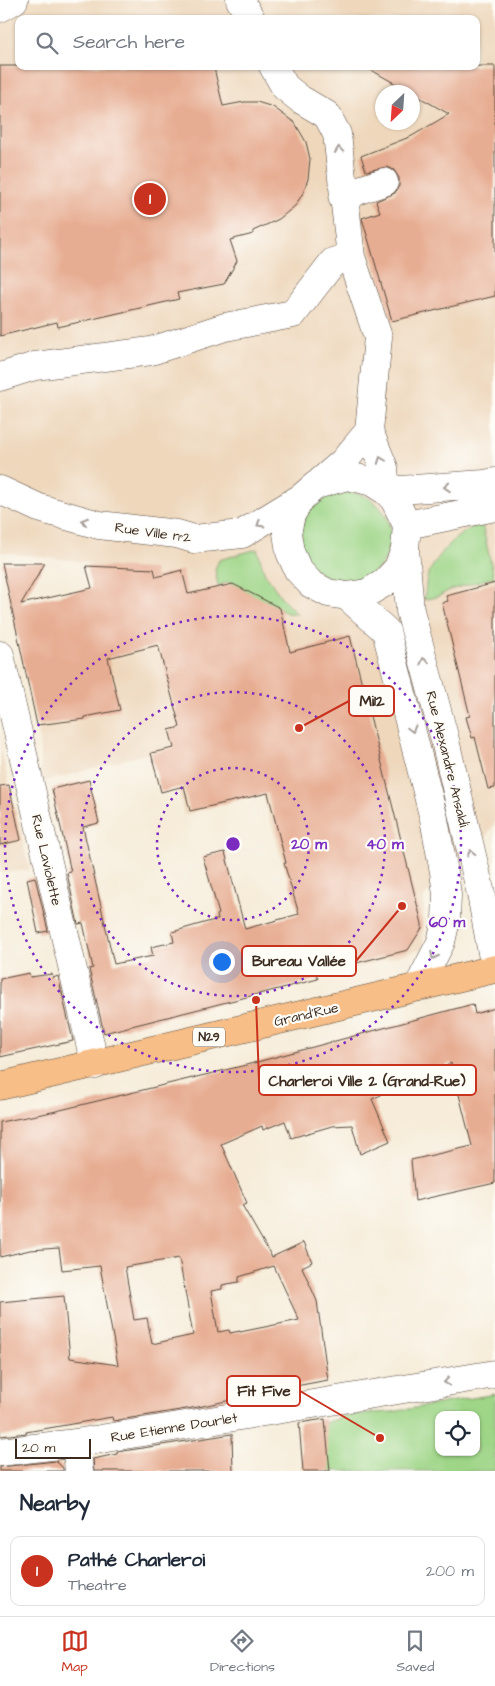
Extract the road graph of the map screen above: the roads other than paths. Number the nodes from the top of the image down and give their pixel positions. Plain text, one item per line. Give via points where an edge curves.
1 (14, 0) edge
2 (240, 0) edge
3 (0, 8) edge
4 (249, 15) edge
5 (275, 70) edge
6 (384, 182) dead end
7 (344, 199) junction
8 (350, 257) junction
9 (0, 377) edge
10 (369, 430) junction
11 (495, 482) edge
12 (0, 490) edge
13 (309, 492) junction
14 (386, 492) junction
15 (495, 507) edge
16 (406, 537) junction
17 (347, 596) junction
18 (0, 655) edge
19 (481, 894) junction
20 (447, 895) junction
21 (495, 969) edge
22 (418, 987) junction
23 (95, 1065) junction
24 (0, 1086) edge
25 (495, 1374) edge
26 (76, 1443) junction
27 (0, 1452) edge
28 (79, 1471) edge

1 - 3 street
2 - 4 street
7 -> 5 street via 337,134 327,115 285,86
6 - 7 street
7 - 8 street
8 - 9 street via 333,262 294,314 225,327 151,351 35,366
8 - 10 street via 378,337
10 - 13 street via 343,462
14 -> 10 street via 384,468
11 -> 14 street
13 -> 12 street, Rue Ville n°2 via 242,534 194,539 99,525 39,508
13 - 14 street, Rue Ville n°2 via 347,476 372,482
13 - 17 street via 291,515 288,533 290,552 298,570 311,584 328,593
14 - 16 street, Rue Ville n°2 via 394,499
15 - 16 street
16 - 17 street via 398,568 384,583 367,592
19 -> 16 street, Rue Alexandre Ansaldi via 444,736 410,611
17 -> 20 street, Rue Alexandre Ansaldi via 386,631 434,819
18 - 23 street, Rue Laviolette
19 - 20 street via 474,906 466,908 453,905
19 - 21 street, Rue Alexandre Ansaldi
20 -> 22 street, Rue Alexandre Ansaldi via 441,942
21 - 22 main road, Grand'Rue / N29
22 - 23 main road, Grand'Rue / N29
23 - 24 main road, Grand'Rue / N29
25 -> 26 street, Rue Etienne Dourlet
26 - 27 street, Rue Etienne Dourlet
26 - 28 street

